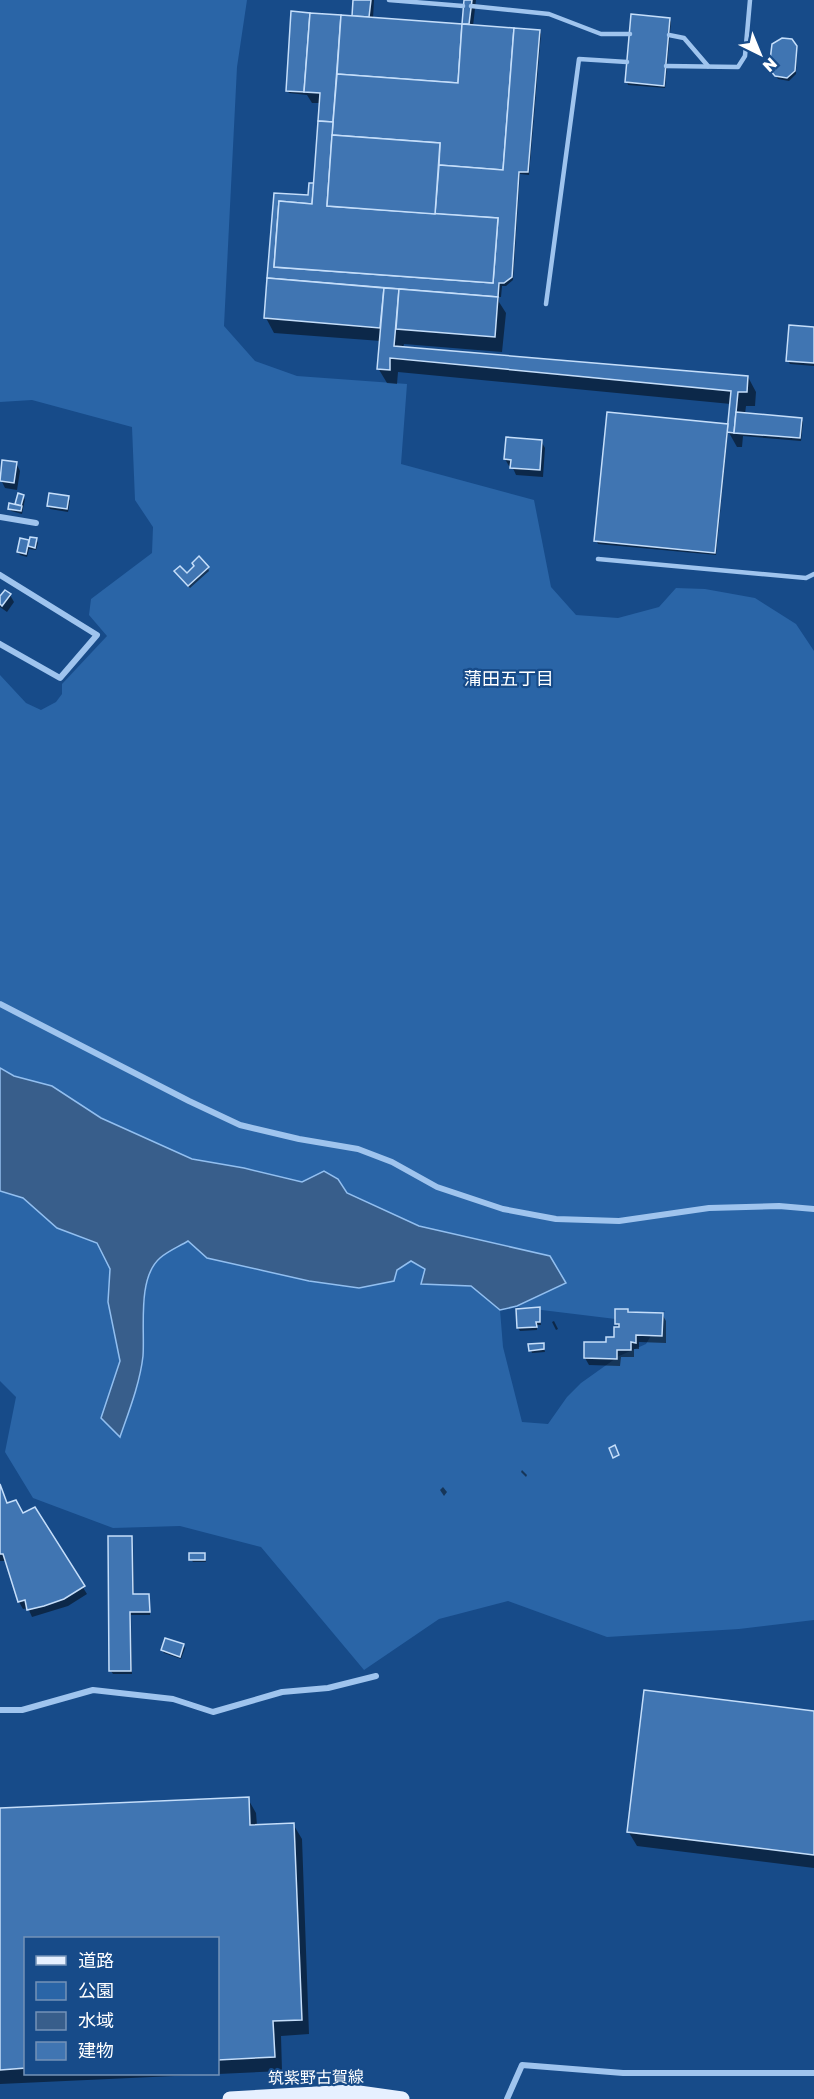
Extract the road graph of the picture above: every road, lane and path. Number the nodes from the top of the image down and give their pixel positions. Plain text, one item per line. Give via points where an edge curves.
1 (389, 0) edge
2 (750, 0) edge
3 (464, 6) dead end
4 (471, 6) dead end
5 (630, 34) dead end
6 (669, 35) dead end
7 (627, 62) dead end
8 (666, 66) dead end
9 (708, 66) junction
10 (546, 304) dead end
11 (0, 517) edge
12 (36, 523) dead end
13 (598, 559) dead end
14 (814, 574) edge
15 (0, 575) edge
16 (0, 644) edge
17 (0, 1004) edge
18 (814, 1209) edge
19 (376, 1676) dead end
20 (0, 1710) edge
21 (814, 2073) edge
22 (230, 2099) edge
23 (402, 2099) edge
24 (507, 2099) edge

1 - 3 lane
2 - 9 lane via 745,56 738,67
4 - 5 lane via 549,14 601,34
6 - 9 lane via 684,38
7 - 10 lane via 579,59
8 - 9 lane
11 - 12 street
13 - 14 lane via 806,578
15 - 16 street via 97,635 60,678
17 - 18 street via 240,1125 358,1149 392,1162 437,1187 502,1209 556,1219 619,1221 709,1208
19 - 20 street via 328,1688 282,1692 213,1712 173,1698 93,1690 22,1710
21 - 24 street via 623,2073 522,2065
22 - 23 main road, 筑紫野古賀線 via 352,2092

